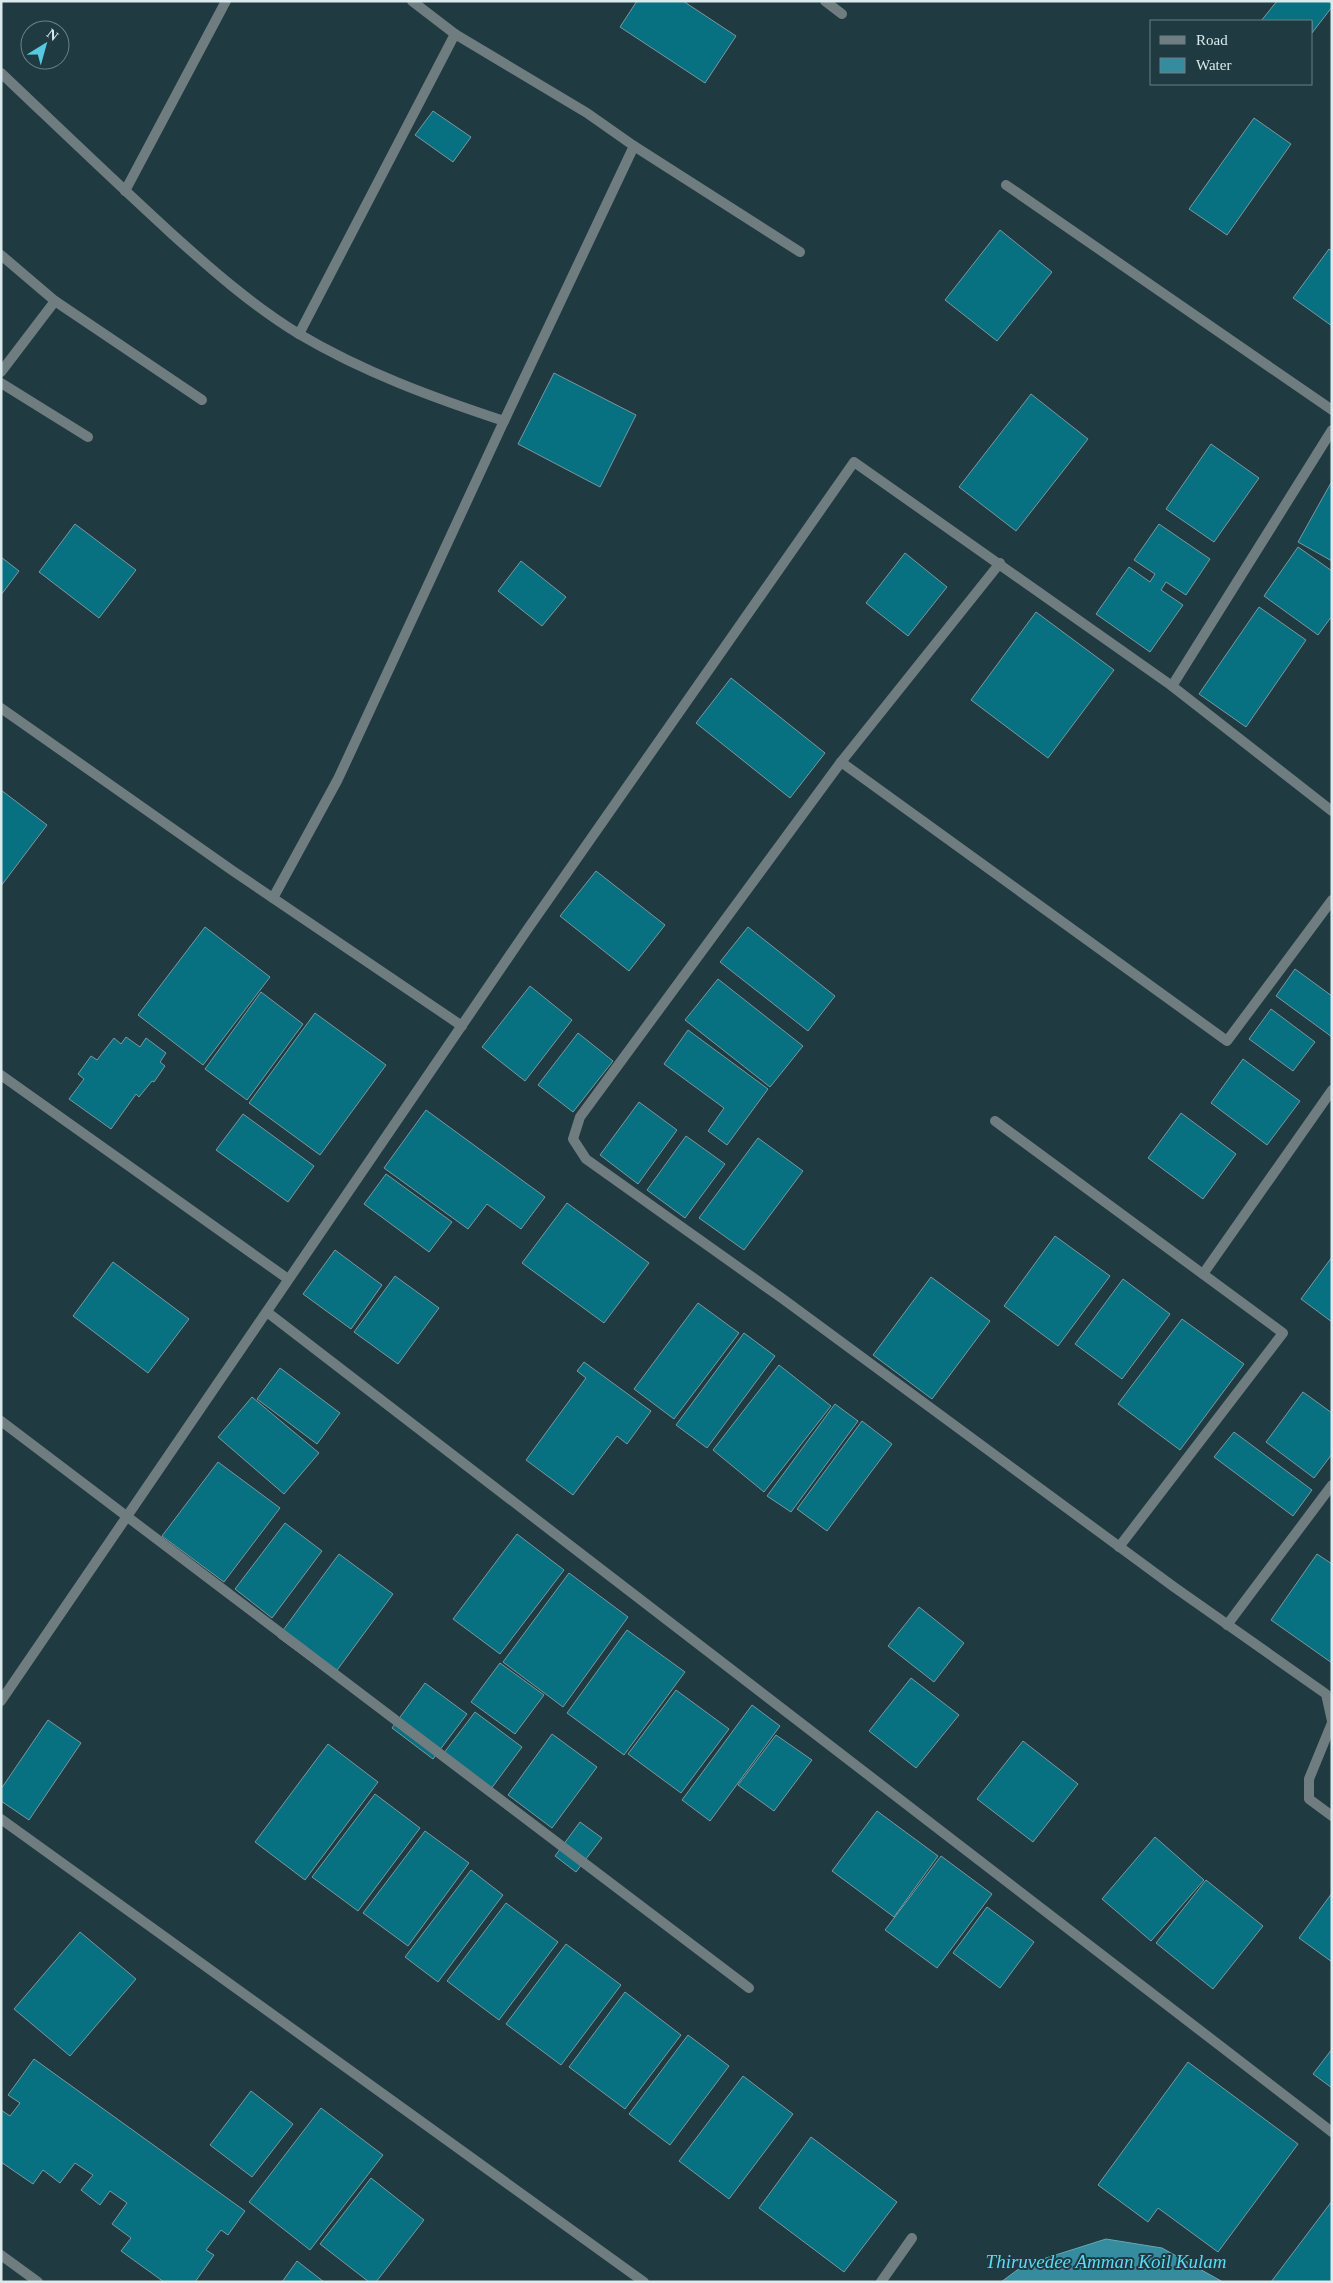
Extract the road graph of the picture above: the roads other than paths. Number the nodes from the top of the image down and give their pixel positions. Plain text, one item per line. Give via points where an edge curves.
1 (226, 1) edge
2 (412, 1) edge
3 (824, 1) edge
4 (842, 14) dead end
5 (455, 34) junction
6 (1, 73) edge
7 (634, 146) junction
8 (1006, 185) dead end
9 (125, 190) junction
10 (800, 252) dead end
11 (1, 255) edge
12 (55, 301) junction
13 (299, 334) junction
14 (1, 372) edge
15 (1, 384) edge
16 (202, 400) dead end
17 (1332, 410) edge
18 (504, 421) junction
19 (1332, 430) edge
20 (88, 437) dead end
21 (1000, 563) junction
22 (1172, 686) junction
23 (1, 708) edge
24 (841, 762) junction
25 (1332, 811) edge
26 (273, 898) junction
27 (1332, 900) edge
28 (462, 1026) junction
29 (1, 1075) edge
30 (1332, 1090) edge
31 (995, 1121) dead end
32 (1203, 1274) junction
33 (288, 1279) junction
34 (267, 1312) junction
35 (1, 1420) edge
36 (1332, 1485) edge
37 (129, 1516) junction
38 (1119, 1547) junction
39 (1227, 1625) junction
40 (1, 1701) edge
41 (1332, 1722) edge
42 (1332, 1816) edge
43 (1, 1819) edge
44 (749, 1988) dead end
45 (1332, 2132) edge
46 (912, 2238) dead end
47 (1, 2255) edge
48 (38, 2282) edge
49 (644, 2282) edge
50 (881, 2282) edge

1 - 9 street
2 - 5 street
3 - 4 street
5 - 7 street via 571,102
5 - 13 street
6 - 9 street
7 - 10 street
7 - 18 street
8 - 17 street
9 - 13 street via 209,267
11 - 12 street
12 - 14 street
12 - 16 street
13 - 18 street via 404,385
15 - 20 street
18 - 26 street via 338,779
19 - 22 street
21 - 22 street
21 - 24 street
21 - 28 street via 854,462
22 - 25 street
23 - 26 street
24 - 27 street via 1227,1041
24 - 38 street via 580,1117 573,1139 586,1159 783,1299
26 - 28 street
28 - 33 street
29 - 33 street
30 - 32 street
31 - 32 street
32 - 38 street via 1283,1332
33 - 34 street
34 - 37 street
34 - 45 street
35 - 37 street
36 - 39 street
37 - 40 street
37 - 44 street
38 - 39 street
39 - 41 street via 1326,1694
41 - 42 street via 1309,1779 1309,1799
43 - 49 street
46 - 50 street
47 - 48 street

